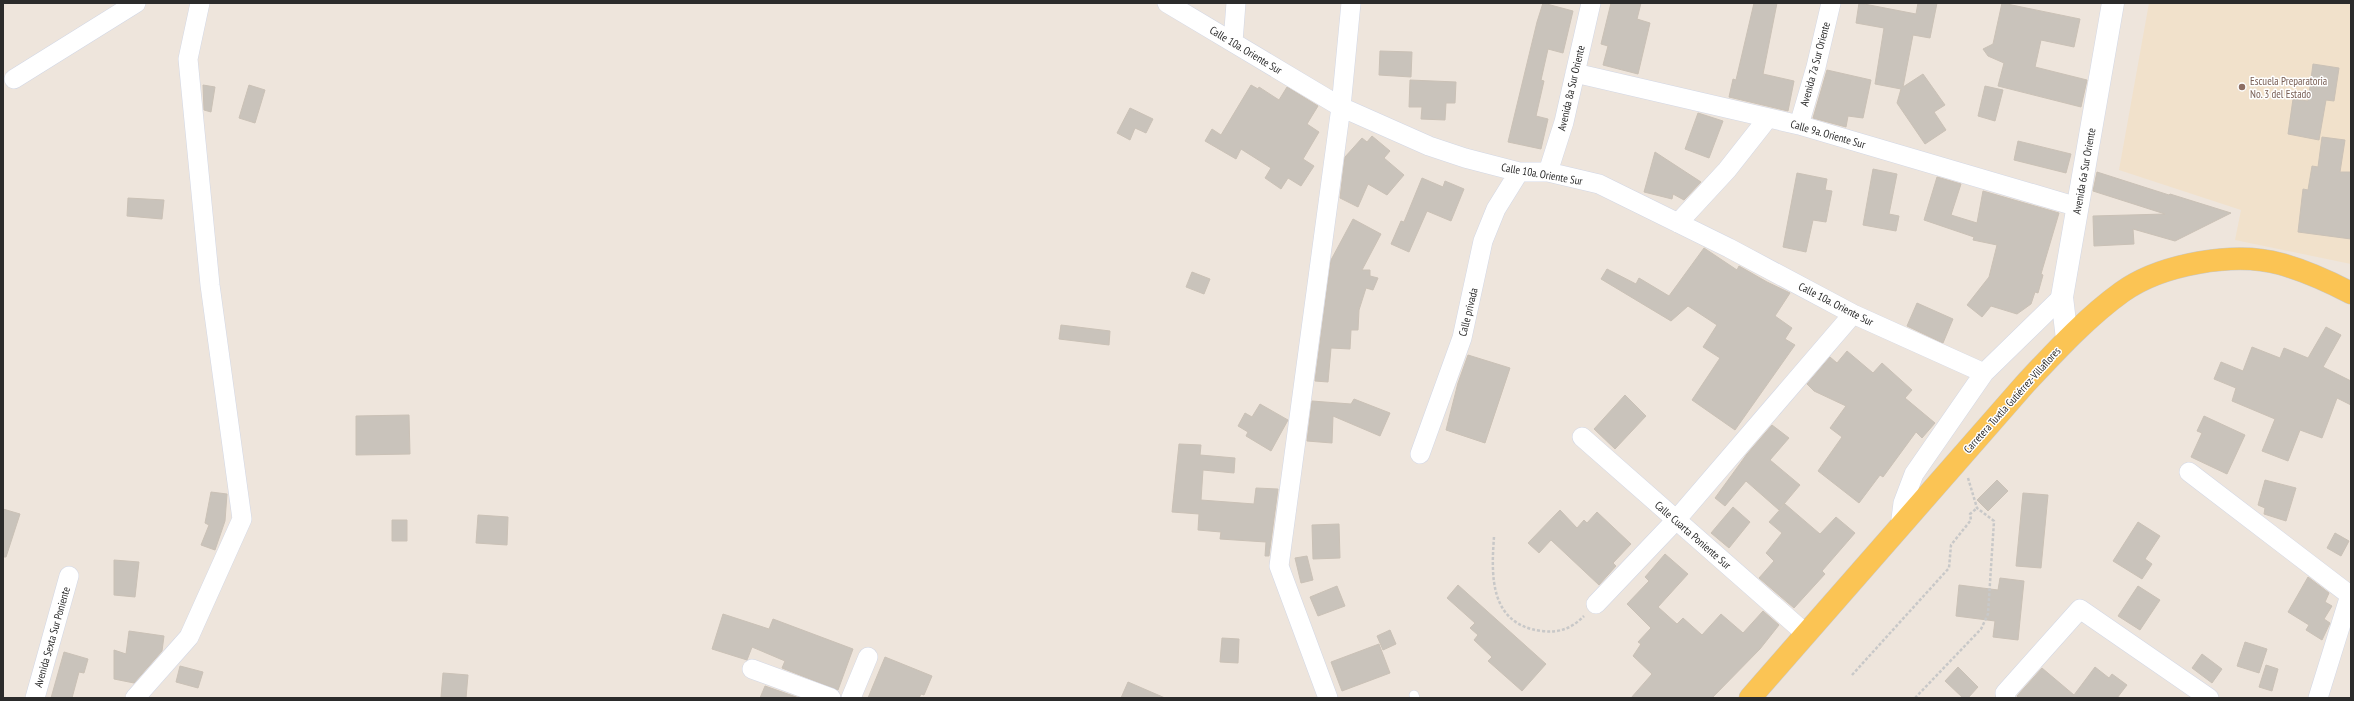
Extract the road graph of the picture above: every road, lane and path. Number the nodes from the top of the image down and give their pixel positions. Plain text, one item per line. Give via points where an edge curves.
1 (136, 3) edge
2 (200, 3) edge
3 (1167, 3) edge
4 (1236, 3) edge
5 (1351, 3) edge
6 (1591, 3) edge
7 (1831, 3) edge
8 (2114, 3) edge
9 (1233, 42) junction
10 (1575, 73) junction
11 (14, 79) dead end
12 (1341, 107) junction
13 (1768, 118) junction
14 (1799, 124) junction
15 (1519, 172) junction
16 (1548, 172) junction
17 (2078, 207) junction
18 (1678, 223) junction
19 (2351, 293) edge
20 (2062, 297) junction
21 (1853, 314) junction
22 (2067, 339) junction
23 (1984, 373) junction
24 (1582, 437) dead end
25 (1420, 454) dead end
26 (1961, 456) junction
27 (2189, 472) dead end
28 (1977, 508) junction
29 (1676, 520) junction
30 (1900, 527) junction
31 (1494, 537) dead end
32 (70, 576) dead end
33 (2350, 596) edge
34 (1596, 604) joint
35 (1805, 633) junction
36 (868, 657) dead end
37 (752, 669) dead end
38 (1852, 675) dead end
39 (35, 698) edge
40 (135, 698) edge
41 (831, 698) edge
42 (852, 698) edge
43 (1328, 698) edge
44 (1750, 698) edge
45 (1915, 698) edge
46 (2006, 698) edge
47 (2208, 698) edge
48 (2318, 698) edge

1 - 11 street
2 - 40 street via 188,59 210,285 242,519 189,637
3 - 9 street, Calle 10a. Oriente Sur
4 - 9 street
5 - 12 street
6 - 10 street, Avenida 8a Sur Oriente
7 - 14 street, Avenida 7a Sur Oriente
8 - 17 street, Avenida 6a Sur Oriente
9 - 12 street, Calle 10a. Oriente Sur
10 - 13 street, Calle 9a. Oriente Sur
10 - 16 street, Avenida 8a Sur Oriente via 1564,122
12 - 15 street, Calle 10a. Oriente Sur via 1429,146
12 - 43 street via 1279,566
13 - 14 street, Calle 9a. Oriente Sur
13 - 18 street via 1727,170
14 - 17 street, Calle 9a. Oriente Sur
15 - 16 street, Calle 10a. Oriente Sur
15 - 25 street, Calle privada via 1496,209 1483,241 1462,338
16 - 18 street, Calle 10a. Oriente Sur via 1599,184
17 - 20 street, Avenida 6a Sur Oriente
18 - 21 street, Calle 10a. Oriente Sur
19 - 22 main road, Carretera Tuxtla Gutiérrez-Villaflores via 2314,274 2280,263 2208,260 2172,268 2122,292
20 - 22 street, Avenida 6a Sur Oriente
20 - 23 street
21 - 23 street, Calle 10a. Oriente Sur
21 - 29 street
22 - 26 main road, Carretera Tuxtla Gutiérrez-Villaflores
23 - 30 street via 1914,474 1903,503
24 - 29 street, Calle Cuarta Poniente Sur
26 - 28 path
26 - 30 main road, Carretera Tuxtla Gutiérrez-Villaflores
27 - 33 street
28 - 38 path via 1970,514 1971,520 1951,545 1949,568
28 - 45 path via 1994,521 1988,614 1981,629
29 - 34 street
29 - 35 street, Calle Cuarta Poniente Sur
30 - 35 main road, Carretera Tuxtla Gutiérrez-Villaflores
31 - 34 path via 1494,590 1507,617 1530,630 1554,633 1574,626
32 - 39 street, Avenida Sexta Sur Poniente
33 - 48 street
35 - 44 main road, Carretera Tuxtla Gutiérrez-Villaflores
36 - 42 street
37 - 41 street
46 - 47 street via 2005,693 2080,609

